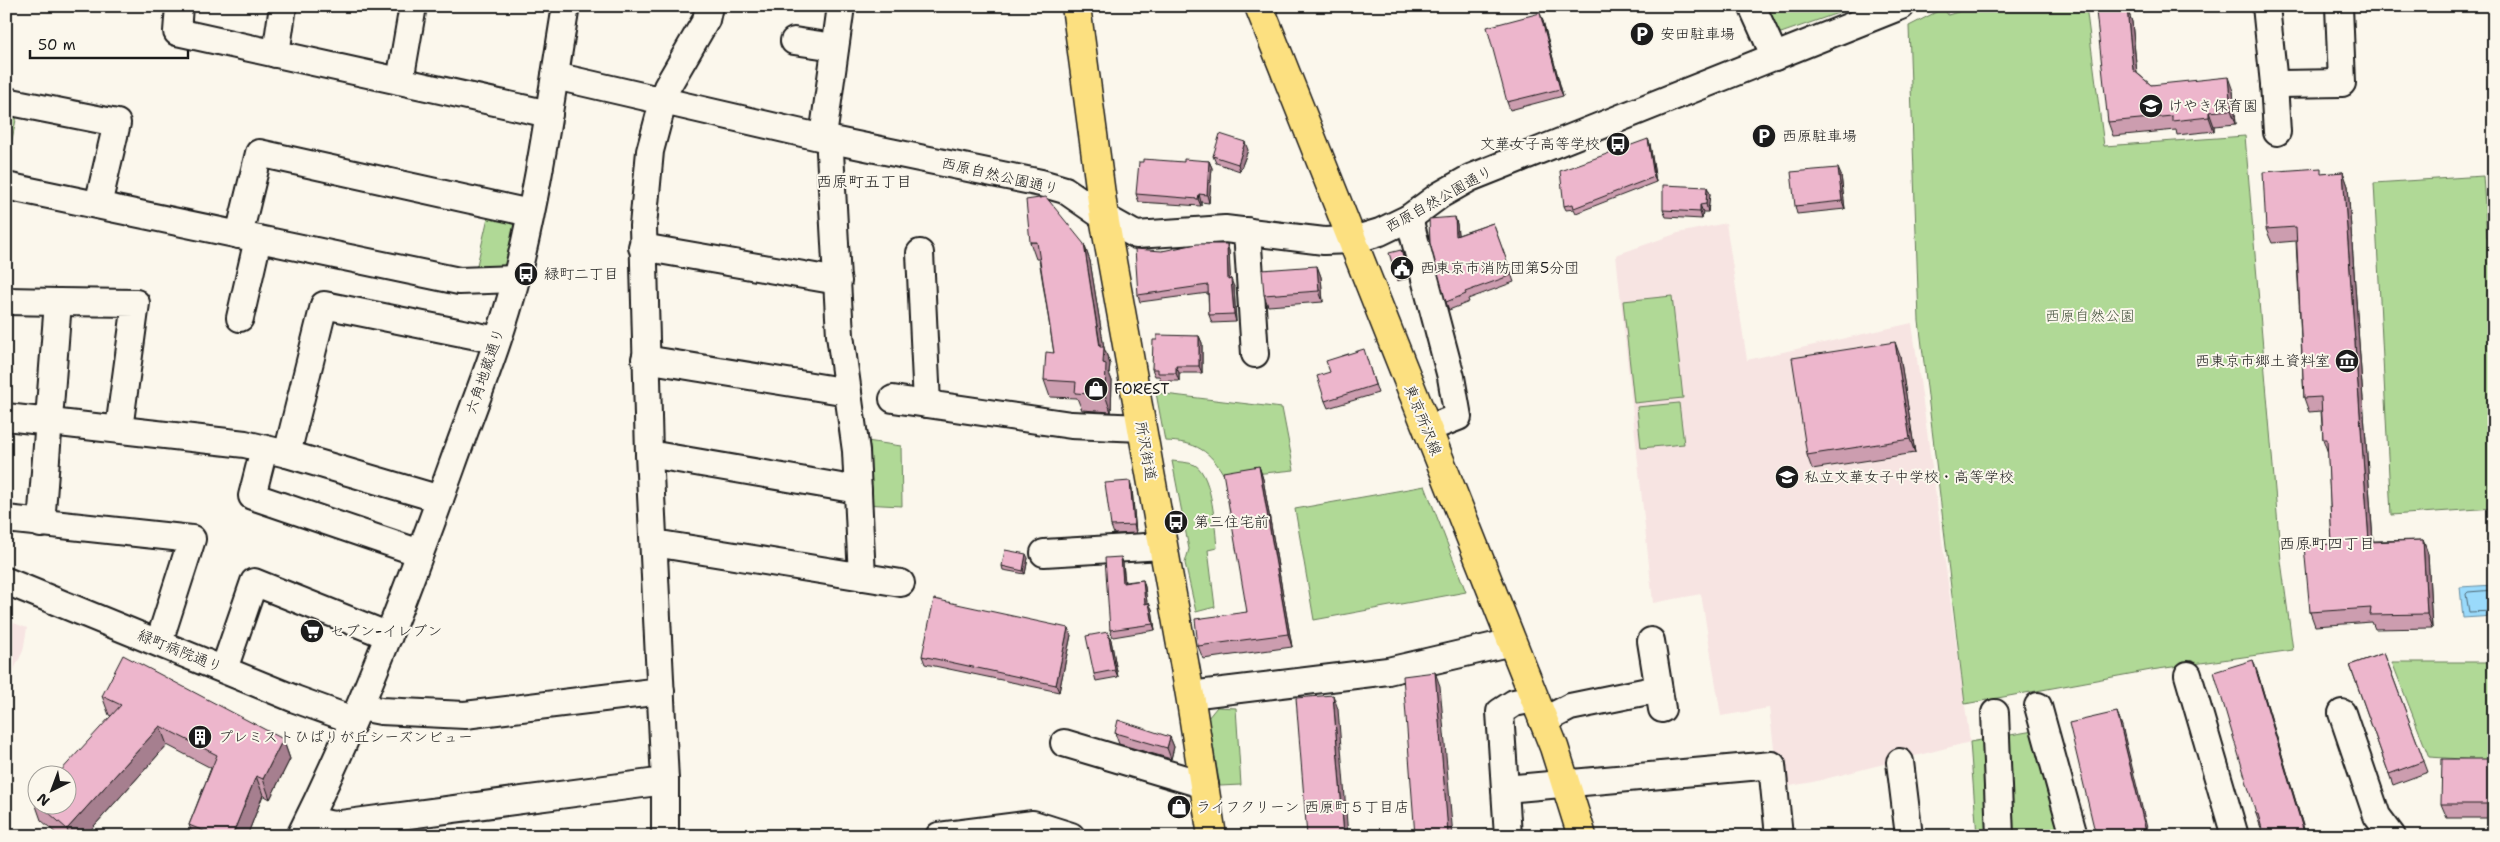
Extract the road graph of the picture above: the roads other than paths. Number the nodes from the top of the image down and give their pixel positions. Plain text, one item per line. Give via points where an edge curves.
1 (179, 6) edge
2 (283, 6) edge
3 (413, 6) edge
4 (566, 6) edge
5 (709, 6) edge
6 (841, 6) edge
7 (1076, 6) edge
8 (1259, 6) edge
9 (1752, 6) edge
10 (2266, 6) edge
11 (2339, 6) edge
12 (1886, 9) edge
13 (794, 41) dead end
14 (835, 47) junction
15 (276, 54) junction
16 (1775, 57) junction
17 (554, 76) junction
18 (400, 81) junction
19 (2274, 84) junction
20 (6, 101) edge
21 (663, 102) junction
22 (549, 114) junction
23 (2276, 132) dead end
24 (827, 139) junction
25 (6, 186) edge
26 (98, 205) junction
27 (530, 213) junction
28 (1104, 217) junction
29 (1409, 218) junction
30 (1247, 231) junction
31 (248, 237) junction
32 (1353, 240) junction
33 (642, 247) junction
34 (920, 253) dead end
35 (516, 279) junction
36 (838, 281) junction
37 (6, 300) edge
38 (58, 302) junction
39 (240, 318) dead end
40 (497, 340) junction
41 (1255, 354) dead end
42 (645, 359) junction
43 (848, 392) junction
44 (893, 399) dead end
45 (927, 404) junction
46 (6, 417) edge
47 (48, 423) junction
48 (1142, 428) junction
49 (119, 429) junction
50 (1427, 429) junction
51 (275, 451) junction
52 (649, 454) junction
53 (858, 490) junction
54 (440, 498) junction
55 (6, 519) edge
56 (41, 524) junction
57 (654, 543) junction
58 (1163, 546) junction
59 (420, 553) junction
60 (1044, 553) dead end
61 (862, 578) junction
62 (6, 581) edge
63 (901, 584) dead end
64 (389, 636) junction
65 (1651, 641) dead end
66 (159, 642) junction
67 (1512, 642) junction
68 (224, 669) junction
69 (2188, 675) dead end
70 (660, 691) junction
71 (1190, 695) junction
72 (2038, 706) dead end
73 (1539, 710) junction
74 (1995, 713) dead end
75 (356, 714) junction
76 (2342, 714) dead end
77 (1064, 743) dead end
78 (1900, 762) dead end
79 (665, 781) junction
80 (1566, 783) junction
81 (1205, 785) junction
82 (1505, 789) junction
83 (305, 827) edge
84 (665, 836) edge
85 (939, 836) edge
86 (1071, 836) edge
87 (1212, 836) edge
88 (1508, 836) edge
89 (1582, 836) edge
90 (1779, 836) edge
91 (1909, 836) edge
92 (2000, 836) edge
93 (2074, 836) edge
94 (2235, 836) edge
95 (2392, 836) edge

1 - 15 street via 177,32
2 - 15 street
3 - 18 street
4 - 17 street, 六角地蔵通り
5 - 21 street via 706,20 667,86
6 - 14 street
7 - 28 main road, 所沢街道
8 - 32 main road, 東京所沢線
9 - 16 street
10 - 19 street
11 - 19 street via 2342,83
12 - 16 street, 西原自然公園通り
13 - 14 street
14 - 24 street
15 - 18 street
16 - 29 street, 西原自然公園通り via 1470,178
17 - 21 street, 西原自然公園通り
17 - 22 street, 六角地蔵通り
18 - 22 street
19 - 23 street
20 - 26 street via 117,123
21 - 24 street, 西原自然公園通り
21 - 33 street via 650,150
22 - 27 street, 六角地蔵通り
24 - 28 street, 西原自然公園通り via 1065,190
24 - 36 street
25 - 26 street
26 - 31 street
27 - 31 street via 259,153
27 - 35 street, 六角地蔵通り
28 - 30 street, 西原自然公園通り via 1136,235
28 - 48 main road, 所沢街道
29 - 32 street, 西原自然公園通り
29 - 50 street via 1451,377 1458,417
30 - 32 street, 西原自然公園通り via 1324,242
30 - 41 street
31 - 35 street via 458,282
31 - 39 street
32 - 50 main road, 東京所沢線
33 - 36 street
33 - 42 street
34 - 45 street via 932,322
35 - 40 street, 六角地蔵通り
36 - 43 street via 840,334
37 - 38 street
38 - 47 street
38 - 49 street via 136,303
40 - 51 street via 324,305
40 - 54 street, 六角地蔵通り
42 - 43 street
42 - 52 street
43 - 53 street
44 - 45 street
45 - 48 street via 1071,425
46 - 47 street
47 - 49 street
47 - 56 street
48 - 58 main road, 所沢街道
49 - 51 street via 245,444
50 - 67 main road, 東京所沢線
51 - 54 street
51 - 59 street via 252,496
52 - 53 street
52 - 57 street
53 - 61 street
54 - 59 street, 六角地蔵通り
55 - 56 street
56 - 66 street via 192,539
57 - 61 street
57 - 70 street
58 - 60 street
58 - 71 main road, 所沢街道
59 - 64 street, 六角地蔵通り
61 - 63 street
62 - 66 street, 緑町病院通り
64 - 68 street via 254,582
64 - 75 street, 六角地蔵通り
65 - 73 street via 1660,699
66 - 68 street, 緑町病院通り
67 - 71 street via 1388,671
67 - 73 main road, 東京所沢線
68 - 75 street, 緑町病院通り via 295,699
69 - 94 street
70 - 75 street, 緑町病院通り via 465,716 381,711
70 - 79 street
71 - 81 main road, 所沢街道
72 - 93 street
73 - 80 main road, 東京所沢線
73 - 82 street via 1514,702 1500,712
74 - 92 street
75 - 83 street, 六角地蔵通り
76 - 95 street via 2377,816
77 - 81 street
78 - 91 street
79 - 83 street
79 - 84 street
80 - 82 street
80 - 89 main road, 東京所沢線
80 - 90 street via 1772,764
81 - 87 main road, 所沢街道
82 - 88 street
85 - 86 street via 1033,824

